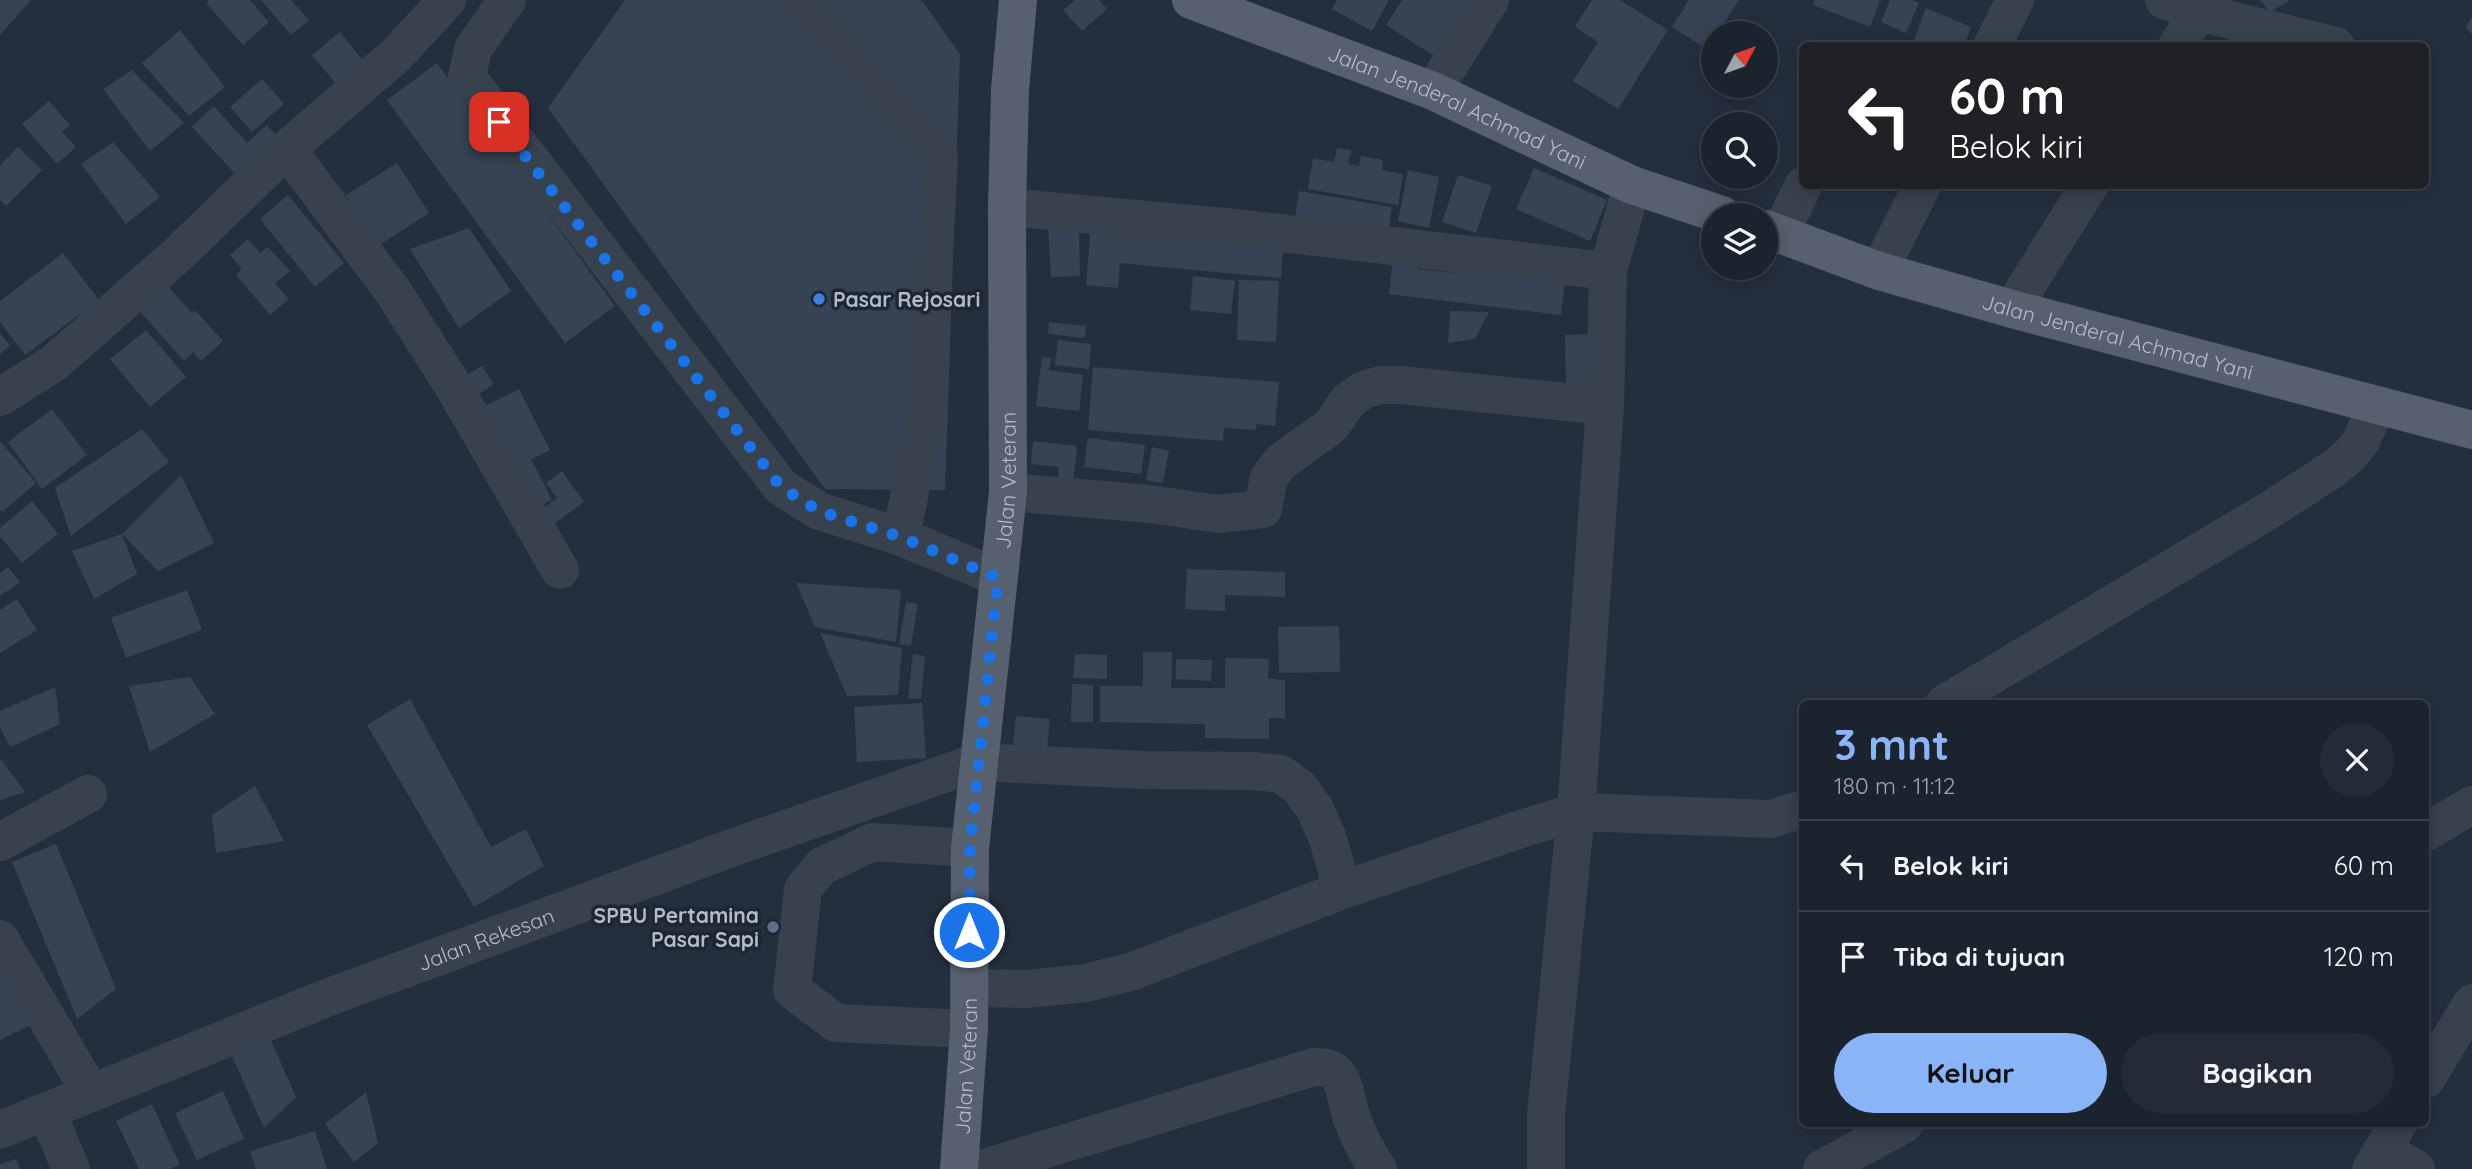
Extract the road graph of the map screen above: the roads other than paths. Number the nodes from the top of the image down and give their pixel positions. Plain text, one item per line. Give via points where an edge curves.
1 (447, 0) edge
2 (508, 0) edge
3 (796, 0) edge
4 (1018, 0) edge
5 (1191, 0) edge
6 (1490, 0) edge
7 (2015, 0) edge
8 (2181, 6) edge
9 (1994, 42) edge
10 (2177, 42) edge
11 (2320, 42) edge
12 (1433, 91) junction
13 (287, 149) junction
14 (1632, 186) junction
15 (1801, 189) edge
16 (1920, 189) edge
17 (2087, 189) edge
18 (1006, 208) junction
19 (1701, 208) edge
20 (1778, 224) edge
21 (1778, 234) edge
22 (1608, 271) junction
23 (1879, 271) junction
24 (2012, 309) junction
25 (0, 397) edge
26 (2377, 405) junction
27 (1605, 406) junction
28 (2472, 430) edge
29 (1008, 492) junction
30 (901, 537) junction
31 (560, 570) dead end
32 (998, 578) junction
33 (1951, 700) edge
34 (978, 762) junction
35 (88, 794) dead end
36 (2472, 805) edge
37 (1799, 810) edge
38 (1576, 812) junction
39 (2429, 830) edge
40 (0, 842) edge
41 (970, 848) junction
42 (1340, 891) junction
43 (0, 939) edge
44 (969, 988) junction
45 (2472, 1003) edge
46 (969, 1029) junction
47 (2429, 1074) edge
48 (91, 1093) junction
49 (47, 1112) junction
50 (1899, 1127) edge
51 (0, 1130) edge
52 (2384, 1147) edge
53 (71, 1169) edge
54 (959, 1169) edge
55 (981, 1169) edge
56 (1378, 1169) edge
57 (1546, 1169) edge
58 (1822, 1169) edge
59 (2416, 1169) edge

1 - 13 street via 396,55
2 - 30 street via 473,49 467,77 489,109 781,487 819,511
3 - 30 street via 935,147 939,159 925,415
4 - 18 main road, Jalan Veteran
5 - 12 main road, Jalan Jenderal Achmad Yani
6 - 12 street
7 - 9 street
8 - 10 street
8 - 11 street
12 - 14 main road, Jalan Jenderal Achmad Yani
13 - 25 street via 176,256 54,363
13 - 31 street via 394,293
14 - 19 main road, Jalan Jenderal Achmad Yani
14 - 22 street
15 - 20 street
16 - 23 street
17 - 24 street
18 - 22 street via 1247,229
18 - 29 main road, Jalan Veteran
21 - 23 main road, Jalan Jenderal Achmad Yani
22 - 27 street
23 - 24 main road, Jalan Jenderal Achmad Yani
24 - 26 main road, Jalan Jenderal Achmad Yani
26 - 28 main road, Jalan Jenderal Achmad Yani
26 - 33 street via 2361,441 2333,469
27 - 29 street via 1401,385 1363,390 1347,402 1332,425 1281,462 1269,477 1263,509 1218,514
27 - 38 street
29 - 32 main road, Jalan Veteran
30 - 32 street
32 - 34 main road, Jalan Veteran
34 - 41 main road, Jalan Veteran
34 - 42 street via 1282,774 1314,807 1330,846
34 - 48 street, Jalan Rekesan via 342,992
35 - 40 street
36 - 39 street
37 - 38 street via 1771,820
38 - 42 street
38 - 57 street via 1546,1115
41 - 44 main road, Jalan Veteran
41 - 46 street via 873,842 822,866 803,889 792,990 836,1023
42 - 44 street via 1133,971 1086,983
43 - 48 street
44 - 46 main road, Jalan Veteran
45 - 47 street
46 - 54 main road, Jalan Veteran
48 - 49 street, Jalan Rekesan
49 - 51 street, Jalan Rekesan
49 - 53 street
50 - 58 street
52 - 59 street
55 - 56 street via 1314,1067 1335,1072 1366,1152

